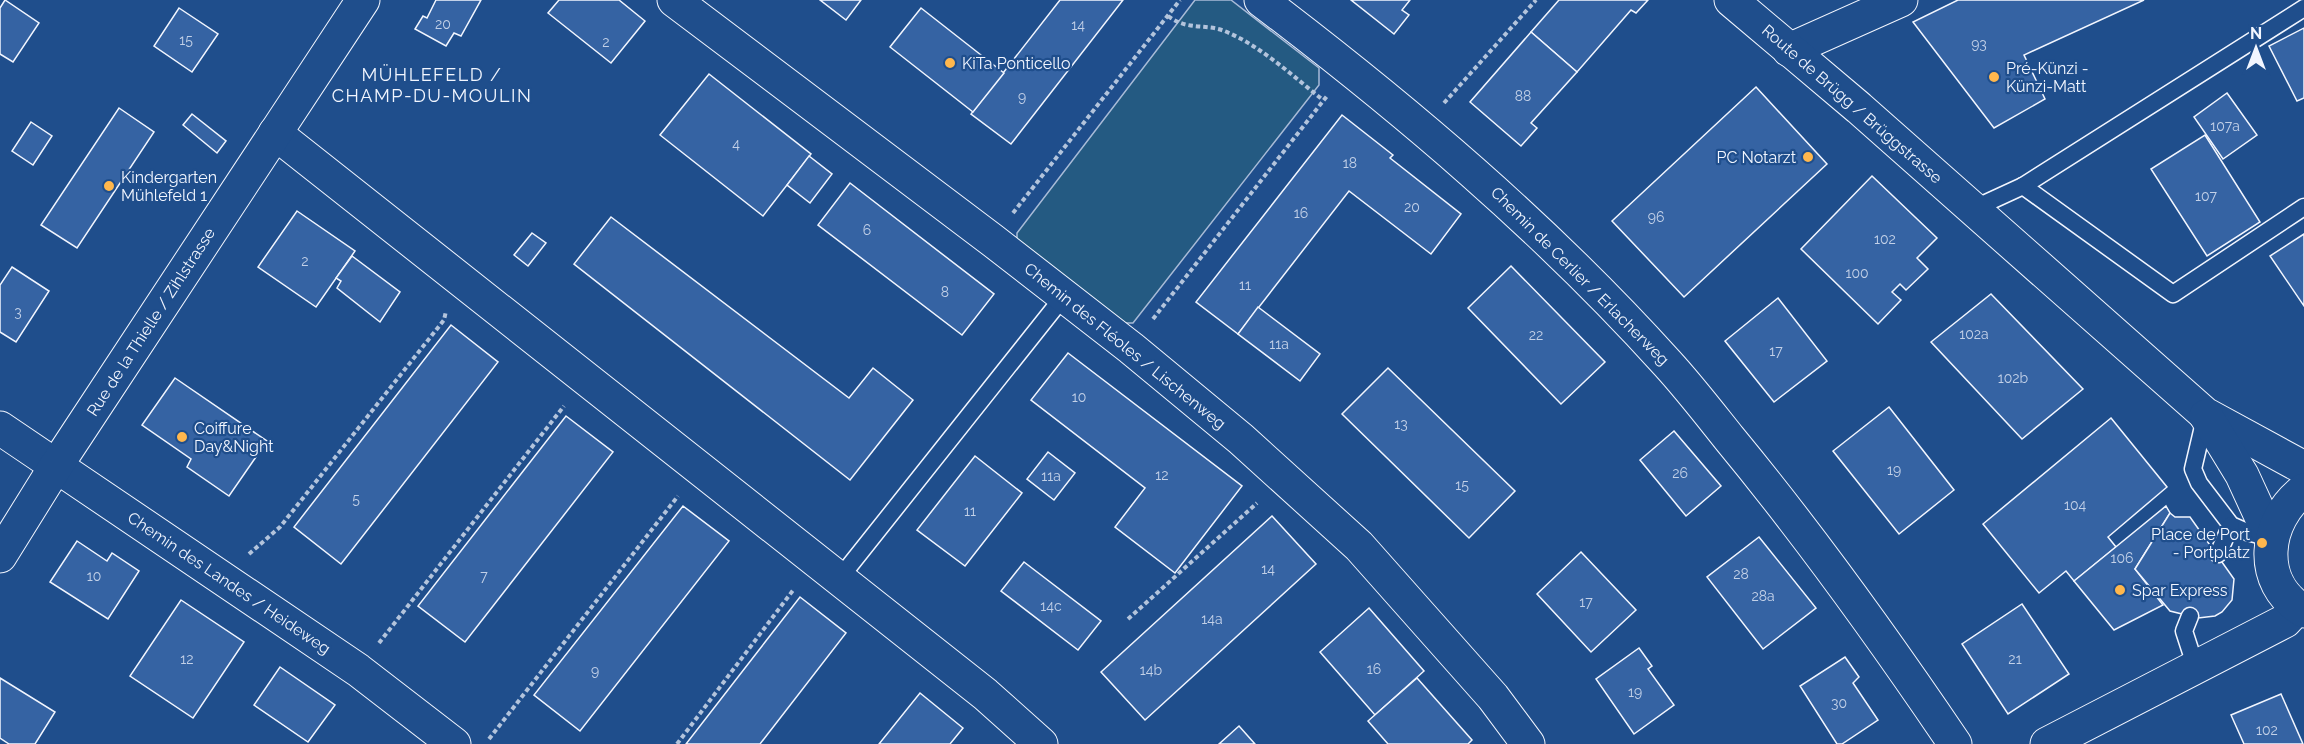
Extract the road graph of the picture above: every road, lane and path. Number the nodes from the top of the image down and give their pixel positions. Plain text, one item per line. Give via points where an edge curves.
1 (363, 0) edge
2 (674, 0) edge
3 (1180, 0) edge
4 (1536, 0) edge
5 (1731, 0) edge
6 (1901, 0) edge
7 (1278, 5) edge
8 (2304, 8) edge
9 (1168, 16) junction
10 (1789, 50) junction
11 (1347, 69) junction
12 (1323, 100) junction
13 (1422, 128) junction
14 (275, 133) junction
15 (2023, 186) junction
16 (2304, 207) edge
17 (1973, 209) junction
18 (992, 240) junction
19 (455, 276) junction
20 (1064, 296) junction
21 (1131, 348) junction
22 (585, 379) junction
23 (2205, 414) junction
24 (0, 428) edge
25 (56, 466) junction
26 (2304, 468) edge
27 (699, 470) junction
28 (1285, 478) junction
29 (2304, 490) edge
30 (2231, 525) junction
31 (2271, 538) junction
32 (2218, 555) dead end
33 (0, 556) edge
34 (828, 570) junction
35 (221, 578) junction
36 (2301, 609) edge
37 (2190, 616) dead end
38 (1128, 619) dead end
39 (2196, 668) junction
40 (358, 670) junction
41 (1028, 739) edge
42 (454, 744) edge
43 (485, 744) edge
44 (676, 744) edge
45 (1528, 744) edge
46 (1955, 744) edge
47 (2048, 744) edge

1 - 14 street, Rue de la Thielle / Zihlstrasse
2 - 18 street, Chemin des Fléoles / Lischenweg
3 - 9 path
4 - 13 path
5 - 10 street, Route de Brügg / Brüggstrasse
6 - 10 street
7 - 11 street, Chemin de Cerlier / Erlacherweg
8 - 15 lane
9 - 12 path via 1192,28 1229,33 1271,59
9 - 18 path
10 - 17 street, Route de Brügg / Brüggstrasse
11 - 12 path
11 - 13 street, Chemin de Cerlier / Erlacherweg
12 - 21 path
13 - 46 street, Chemin de Cerlier / Erlacherweg via 1525,219 1670,365 1880,633
14 - 19 street
14 - 25 street, Rue de la Thielle / Zihlstrasse
15 - 16 lane via 2173,294
15 - 17 lane
17 - 23 street, Route de Brügg / Brüggstrasse
18 - 20 street, Chemin des Fléoles / Lischenweg
19 - 22 street
19 - 35 path via 444,320 280,527
20 - 21 street, Chemin des Fléoles / Lischenweg
20 - 34 lane
21 - 28 street, Chemin des Fléoles / Lischenweg
22 - 27 street
22 - 40 path
23 - 26 street, Route de Brügg / Brüggstrasse
23 - 30 lane via 2193,469
23 - 31 street, Route de Brügg / Brüggstrasse via 2242,475
24 - 25 street, Chemin des Landes / Heideweg
25 - 33 street, Rue de la Thielle / Zihlstrasse
25 - 35 street, Chemin des Landes / Heideweg
27 - 34 street
27 - 43 path
28 - 38 path
28 - 45 street, Chemin des Fléoles / Lischenweg via 1359,546 1493,697
29 - 31 street via 2278,518
30 - 31 lane
30 - 32 lane
31 - 36 street via 2275,576 2284,593
34 - 41 street
34 - 44 path
35 - 40 street, Chemin des Landes / Heideweg
36 - 39 street
37 - 39 lane via 2184,631
39 - 47 street
40 - 42 street, Chemin des Landes / Heideweg

